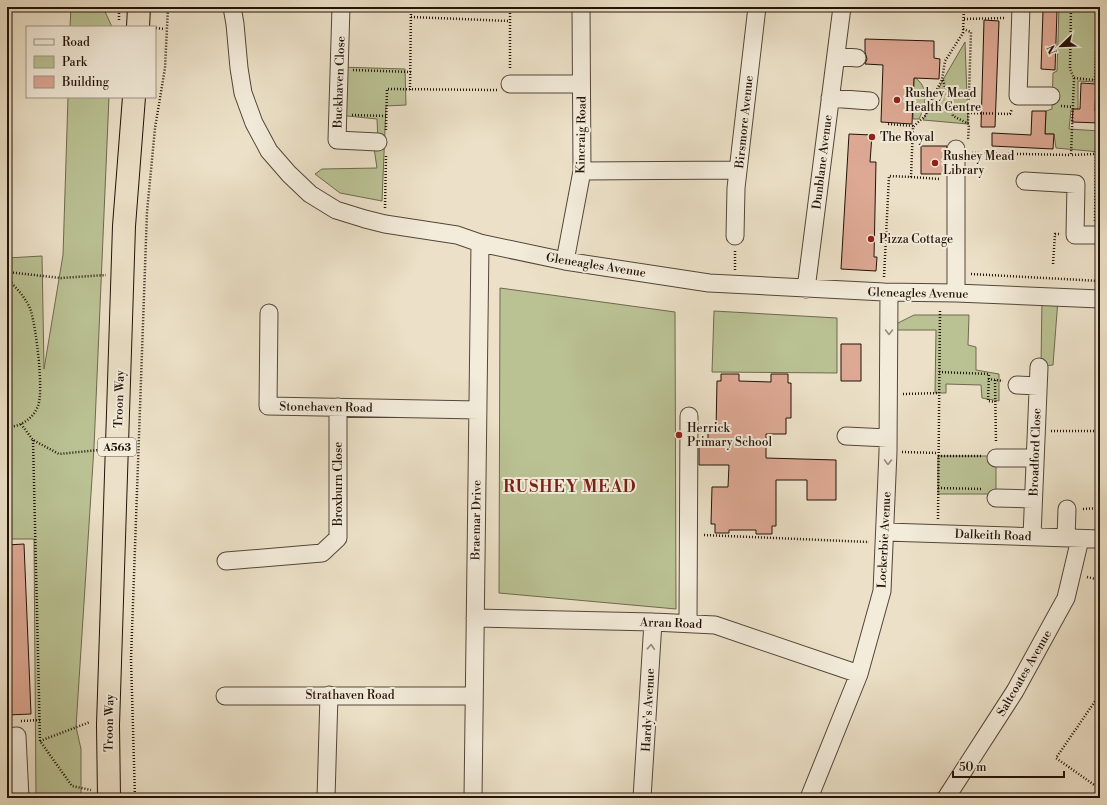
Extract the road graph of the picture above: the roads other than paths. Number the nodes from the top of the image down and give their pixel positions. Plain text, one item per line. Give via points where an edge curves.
1 (139, 7) edge
2 (232, 7) edge
3 (341, 7) edge
4 (580, 7) edge
5 (757, 7) edge
6 (842, 7) edge
7 (1021, 12) edge
8 (138, 26) edge
9 (836, 56) junction
10 (857, 58) dead end
11 (510, 84) road end
12 (581, 84) junction
13 (1051, 96) dead end
14 (134, 98) edge
15 (830, 98) junction
16 (870, 101) dead end
17 (383, 143) road end
18 (964, 149) road end
19 (738, 170) junction
20 (582, 171) junction
21 (1025, 181) dead end
22 (1098, 235) edge
23 (735, 236) road end
24 (480, 243) junction
25 (565, 261) junction
26 (806, 288) junction
27 (886, 293) junction
28 (956, 293) junction
29 (1100, 299) edge
30 (269, 313) dead end
31 (1039, 367) dead end
32 (1017, 385) dead end
33 (1038, 386) junction
34 (338, 407) junction
35 (478, 410) junction
36 (690, 416) dead end
37 (846, 436) dead end
38 (888, 445) junction
39 (992, 457) road end
40 (1035, 458) junction
41 (992, 494) road end
42 (1033, 499) junction
43 (1067, 509) dead end
44 (1032, 536) junction
45 (886, 538) junction
46 (1073, 538) junction
47 (1100, 539) edge
48 (226, 561) dead end
49 (475, 618) junction
50 (653, 622) junction
51 (688, 623) junction
52 (859, 674) junction
53 (329, 695) junction
54 (225, 696) dead end
55 (474, 696) junction
56 (7, 737) edge
57 (102, 794) edge
58 (20, 798) edge
59 (326, 798) edge
60 (473, 798) edge
61 (642, 798) edge
62 (809, 798) edge
63 (946, 798) edge

1 - 8 highway
2 - 24 street, Gleneagles Avenue via 243,93 254,123 269,151 310,194 336,210 385,224 457,235
3 - 17 street, Buckhaven Close via 337,140
4 - 12 street, Kincraig Road
5 - 19 street, Birsmore Avenue
6 - 9 street, Dunblane Avenue
7 - 13 street via 1018,96
9 - 10 street
9 - 15 street, Dunblane Avenue
11 - 12 street
12 - 20 street, Kincraig Road
14 - 57 highway, Troon Way / A563 via 124,234 108,725
15 - 16 street
15 - 26 street, Dunblane Avenue
18 - 28 street via 956,180
19 - 20 street
19 - 23 street, Birsmore Avenue
20 - 25 street, Kincraig Road
21 - 22 street via 1076,184 1075,235
24 - 25 street, Gleneagles Avenue
24 - 35 street, Braemar Drive
25 - 26 street, Gleneagles Avenue via 709,283
26 - 27 street, Gleneagles Avenue
27 - 28 street, Gleneagles Avenue
27 -> 38 street, Lockerbie Avenue
28 - 29 street, Gleneagles Avenue
30 - 34 street, Stonehaven Road via 268,406
31 - 33 street, Broadford Close
32 - 33 street
33 - 40 street, Broadford Close
34 - 35 street, Stonehaven Road
34 - 48 street, Broxburn Close via 338,538 322,553
35 - 49 street, Braemar Drive
36 - 51 street
37 - 38 street
38 -> 45 street, Lockerbie Avenue
39 - 40 street
40 - 42 street, Broadford Close
41 - 42 street
42 - 44 street, Broadford Close
43 - 46 street, Saltcoates Avenue
44 - 45 street, Dalkeith Road via 937,534
44 - 46 street, Dalkeith Road
45 - 52 street, Lockerbie Avenue via 882,591
46 - 47 street, Dalkeith Road
46 - 63 street, Saltcoates Avenue via 1066,598 1015,691
49 - 50 street, Arran Road
49 - 55 street, Braemar Drive
50 - 51 street, Arran Road
61 -> 50 street, Hardy's Avenue
51 - 52 street, Arran Road via 715,625
52 - 62 street, Lockerbie Avenue
53 - 54 street, Strathaven Road
53 - 55 street, Strathaven Road
53 - 59 street
55 - 60 street, Braemar Drive
56 - 58 street via 17,736

